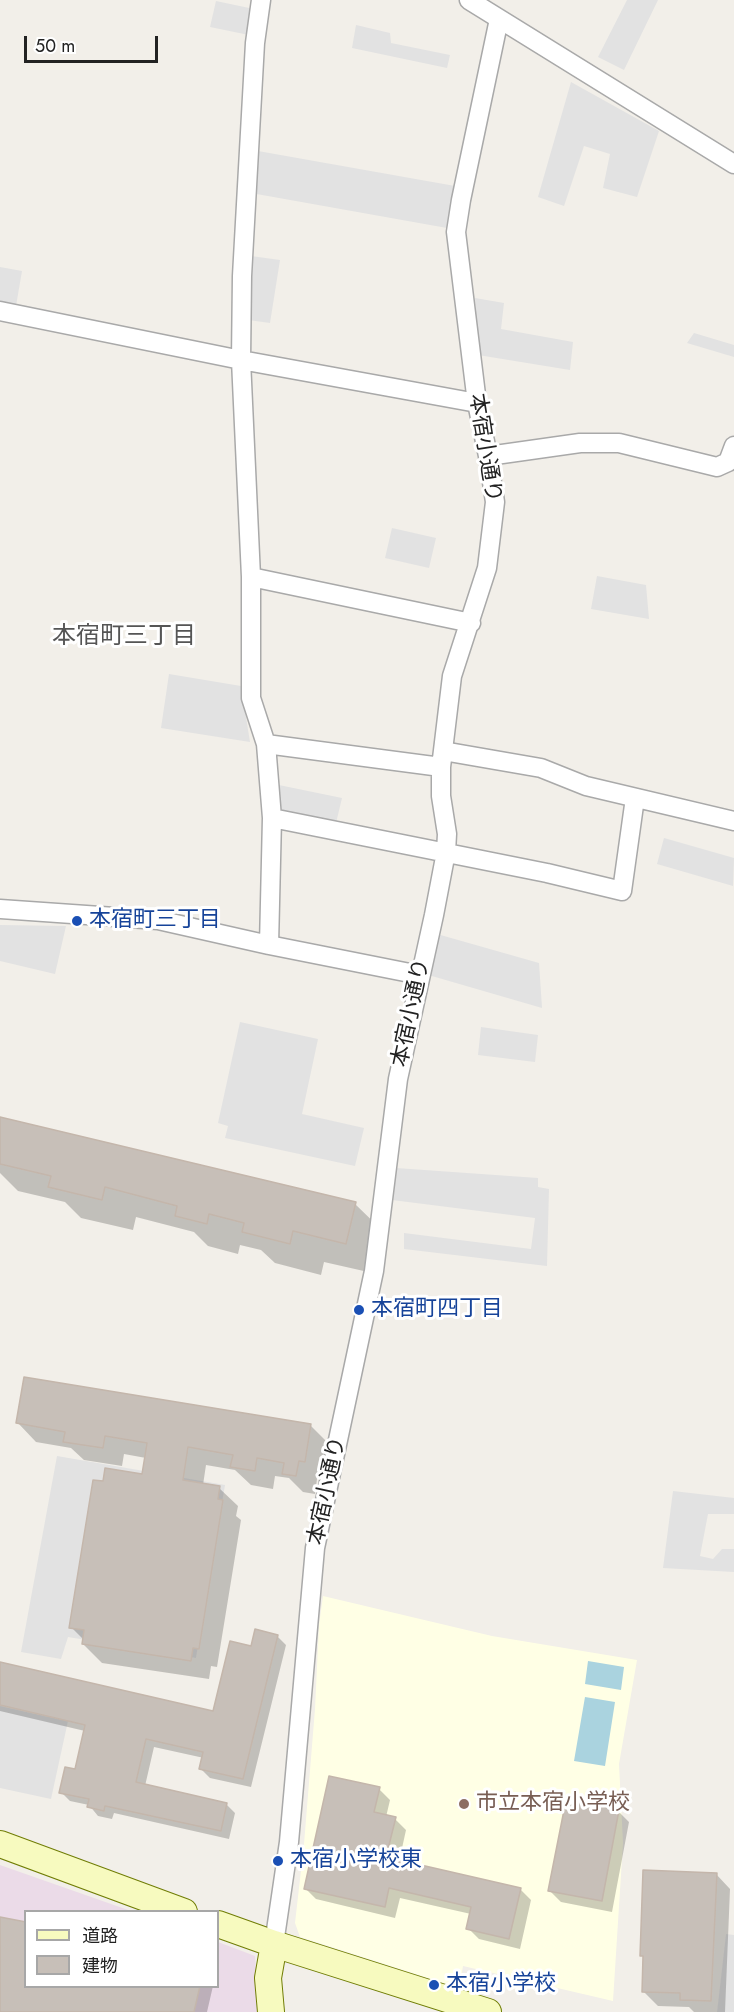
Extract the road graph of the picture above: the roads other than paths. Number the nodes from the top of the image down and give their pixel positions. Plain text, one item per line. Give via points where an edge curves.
1 (261, 0) edge
2 (476, 2) edge
3 (499, 19) junction
4 (734, 164) edge
5 (0, 311) edge
6 (241, 360) junction
7 (477, 403) junction
8 (734, 446) edge
9 (488, 456) junction
10 (251, 577) junction
11 (471, 623) junction
12 (266, 744) junction
13 (442, 759) junction
14 (635, 798) junction
15 (272, 818) junction
16 (734, 821) edge
17 (446, 852) junction
18 (0, 909) edge
19 (269, 945) junction
20 (420, 975) junction
21 (0, 1844) edge
22 (181, 1910) edge
23 (219, 1924) edge
24 (274, 1944) junction
25 (271, 2012) edge
26 (488, 2012) edge

1 - 6 street via 255,43 242,276
2 - 3 street
3 - 4 street
3 - 7 street, 本宿小通り via 456,232
5 - 6 street
6 - 7 street
6 - 10 street
7 - 9 street, 本宿小通り
8 - 9 street via 728,462 717,466 619,443 580,443
9 - 11 street, 本宿小通り via 495,502 487,568
10 - 11 street
10 - 12 street via 251,698
11 - 13 street, 本宿小通り via 453,676
12 - 13 street
12 - 15 street
13 - 14 street via 541,768 586,786
13 - 17 street, 本宿小通り
14 - 16 street
14 - 17 street via 622,891
15 - 17 street
15 - 19 street
17 - 20 street, 本宿小通り
18 - 19 street via 158,920
19 - 20 street
20 - 24 street, 本宿小通り via 398,1078 374,1271 315,1548 289,1842
21 - 22 street
23 - 24 street
24 - 25 street, 本宿小通り via 268,1978
24 - 26 street

